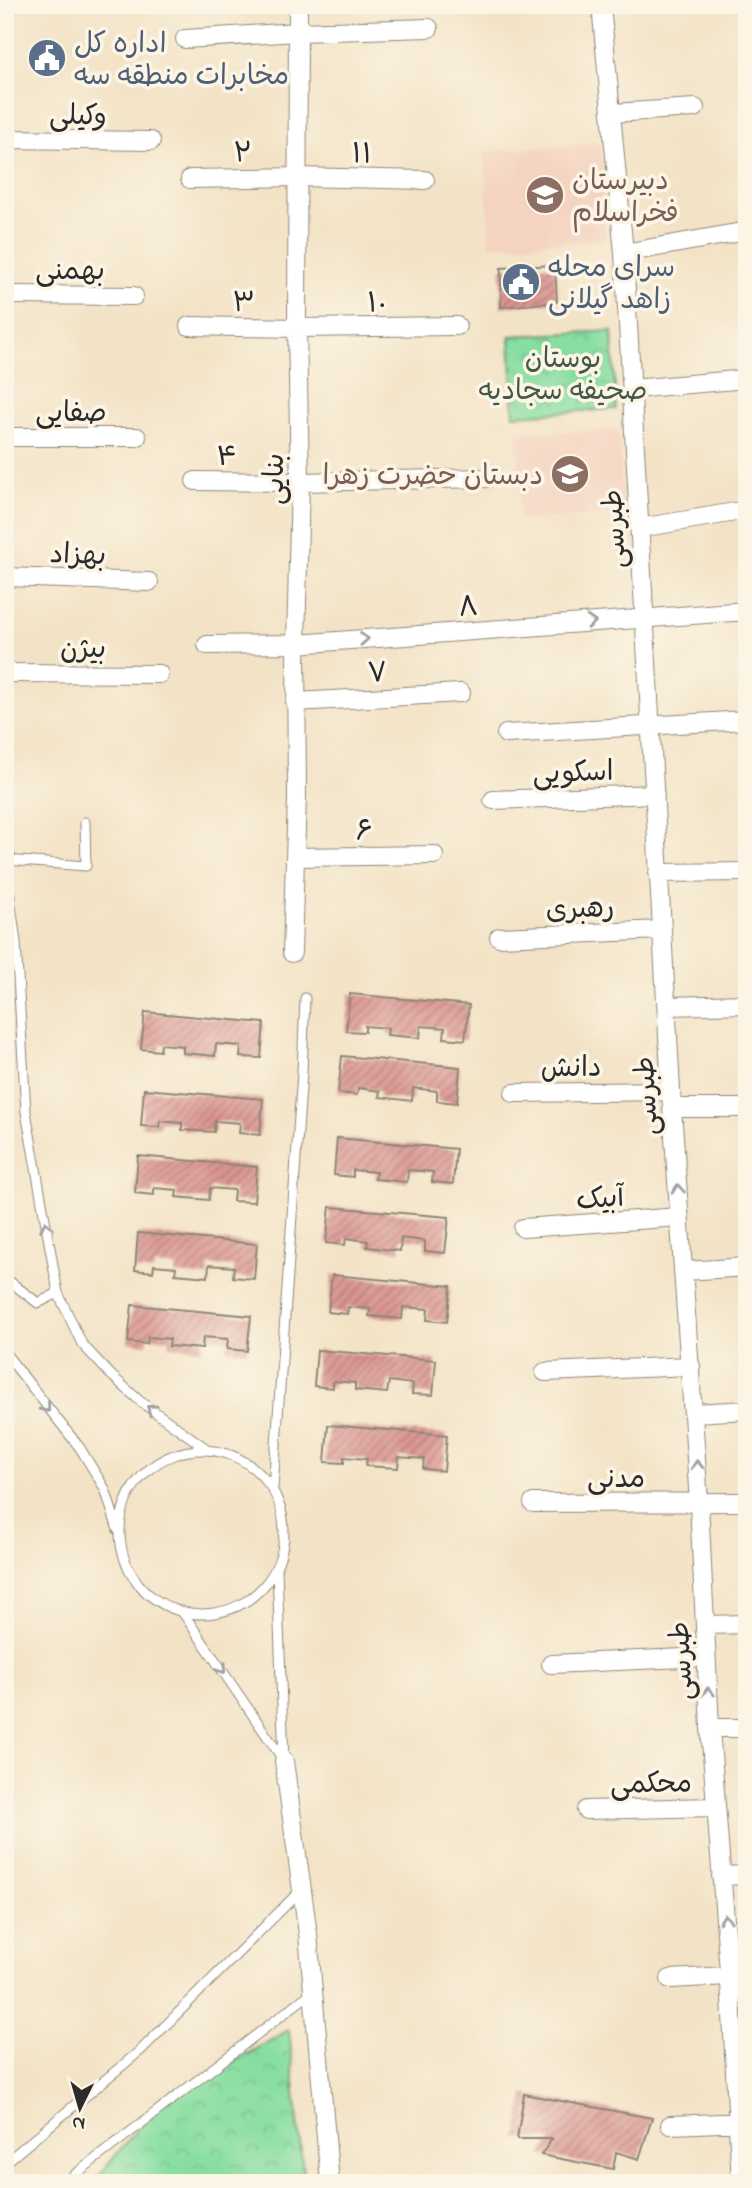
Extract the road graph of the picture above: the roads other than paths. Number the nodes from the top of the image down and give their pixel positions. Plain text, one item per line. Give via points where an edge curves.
1 (298, 5) edge
2 (601, 5) edge
3 (429, 28) dead end
4 (298, 32) junction
5 (186, 39) dead end
6 (695, 108) dead end
7 (612, 113) junction
8 (5, 139) edge
9 (151, 141) dead end
10 (298, 177) junction
11 (190, 178) dead end
12 (425, 180) dead end
13 (747, 231) edge
14 (624, 253) junction
15 (5, 295) edge
16 (134, 296) dead end
17 (189, 326) dead end
18 (457, 326) dead end
19 (298, 328) junction
20 (747, 379) edge
21 (632, 389) junction
22 (5, 437) edge
23 (137, 437) dead end
24 (487, 478) dead end
25 (195, 481) dead end
26 (300, 482) junction
27 (747, 510) edge
28 (640, 528) junction
29 (5, 577) edge
30 (149, 582) dead end
31 (747, 611) edge
32 (645, 618) junction
33 (296, 644) junction
34 (207, 645) dead end
35 (5, 673) edge
36 (159, 674) dead end
37 (461, 693) dead end
38 (295, 702) junction
39 (747, 720) edge
40 (651, 725) junction
41 (506, 734) dead end
42 (655, 794) junction
43 (493, 800) dead end
44 (85, 822) dead end
45 (5, 854) edge
46 (434, 855) dead end
47 (295, 857) junction
48 (6, 861) edge
49 (747, 872) edge
50 (658, 873) junction
51 (662, 930) junction
52 (499, 937) dead end
53 (292, 953) dead end
54 (305, 998) dead end
55 (747, 1004) edge
56 (667, 1006) junction
57 (514, 1093) dead end
58 (672, 1099) junction
59 (747, 1108) edge
60 (680, 1217) junction
61 (523, 1228) dead end
62 (747, 1267) edge
63 (685, 1271) junction
64 (5, 1278) edge
65 (58, 1293) junction
66 (5, 1353) edge
67 (691, 1366) junction
68 (545, 1372) dead end
69 (747, 1410) edge
70 (694, 1413) junction
71 (206, 1450) junction
72 (273, 1488) junction
73 (747, 1502) edge
74 (533, 1503) dead end
75 (699, 1503) junction
76 (119, 1534) junction
77 (276, 1570) junction
78 (183, 1613) junction
79 (747, 1624) edge
80 (705, 1625) junction
81 (706, 1657) junction
82 (551, 1664) dead end
83 (710, 1728) junction
84 (747, 1728) edge
85 (284, 1761) junction
86 (716, 1807) junction
87 (586, 1810) dead end
88 (747, 1875) edge
89 (721, 1876) junction
90 (302, 1889) junction
91 (729, 1976) junction
92 (670, 1979) dead end
93 (313, 1992) junction
94 (739, 1997) edge
95 (742, 2122) edge
96 (670, 2125) dead end
97 (5, 2163) edge
98 (64, 2183) edge
99 (330, 2183) edge
100 (741, 2183) edge

1 - 4 street, بنایی
2 - 7 street, طبرسی
3 - 4 street
4 - 5 street
4 - 10 street, بنایی
6 - 7 street
7 - 14 street, طبرسی
8 - 9 street, وکیلی
10 - 11 street, ۲
10 - 12 street, ۱۱
10 - 19 street, بنایی
13 - 14 street
14 - 21 street, طبرسی
15 - 16 street, بهمنی
17 - 19 street, ۳
18 - 19 street, ۱۰
19 - 26 street, بنایی
20 - 21 street
21 - 28 street, طبرسی
22 - 23 street, صفایی
24 - 26 street, ۴
25 - 26 street, ۴
26 - 33 street, بنایی
27 - 28 street
28 - 32 street, طبرسی
29 - 30 street, بهزاد
31 - 32 street, ۸
33 -> 32 street, ۸
32 - 40 street, طبرسی
33 - 34 street, ۸
33 - 38 street, بنایی
35 - 36 street, بیژن
37 - 38 street, ۷
38 - 47 street, بنایی
39 - 40 street
40 - 41 street
40 - 42 street, طبرسی
42 - 43 street, اسکویی
42 - 50 street, طبرسی
44 - 48 lane via 86,866
45 - 48 street
46 - 47 street, ۶
47 - 53 street, بنایی
65 -> 48 lane via 26,1112 16,942
49 - 50 street
50 - 51 street, طبرسی
51 - 52 street, رهبری
51 - 56 street, طبرسی
54 - 72 lane
55 - 56 street
56 - 58 street, طبرسی
57 - 58 street, دانش
58 - 59 street, دانش
60 -> 58 street, طبرسی
60 - 61 street, آبیک
60 - 63 street, طبرسی
62 - 63 street
63 - 67 street, طبرسی
64 - 65 lane via 38,1303
71 -> 65 lane via 110,1374 82,1344
66 -> 76 lane via 80,1448 105,1489
67 - 68 street
67 - 70 street, طبرسی
69 - 70 street
75 -> 70 street, طبرسی
71 - 72 lane via 232,1455 255,1468
71 - 76 lane via 180,1453 155,1464 135,1483 123,1507
72 - 77 lane via 284,1514 285,1543
73 - 75 street, مدنی
74 - 75 street, مدنی
75 - 80 street, طبرسی
76 - 78 lane via 124,1561 138,1584 158,1603
77 - 78 lane via 260,1592 237,1608 211,1615
77 - 85 lane
78 -> 85 lane
79 - 80 street
80 - 81 street, طبرسی
81 - 82 street
83 -> 81 street, طبرسی
83 - 84 street
83 - 86 street, طبرسی
85 - 90 street
86 - 87 street, محکمی
86 - 89 street, طبرسی
88 - 89 street
91 -> 89 street, طبرسی
90 - 93 street
90 - 97 lane via 141,2050
91 - 92 street
91 - 94 street, طبرسی
93 - 98 lane
93 - 99 street
94 - 95 street, طبرسی
95 - 96 street
95 - 100 street, طبرسی

